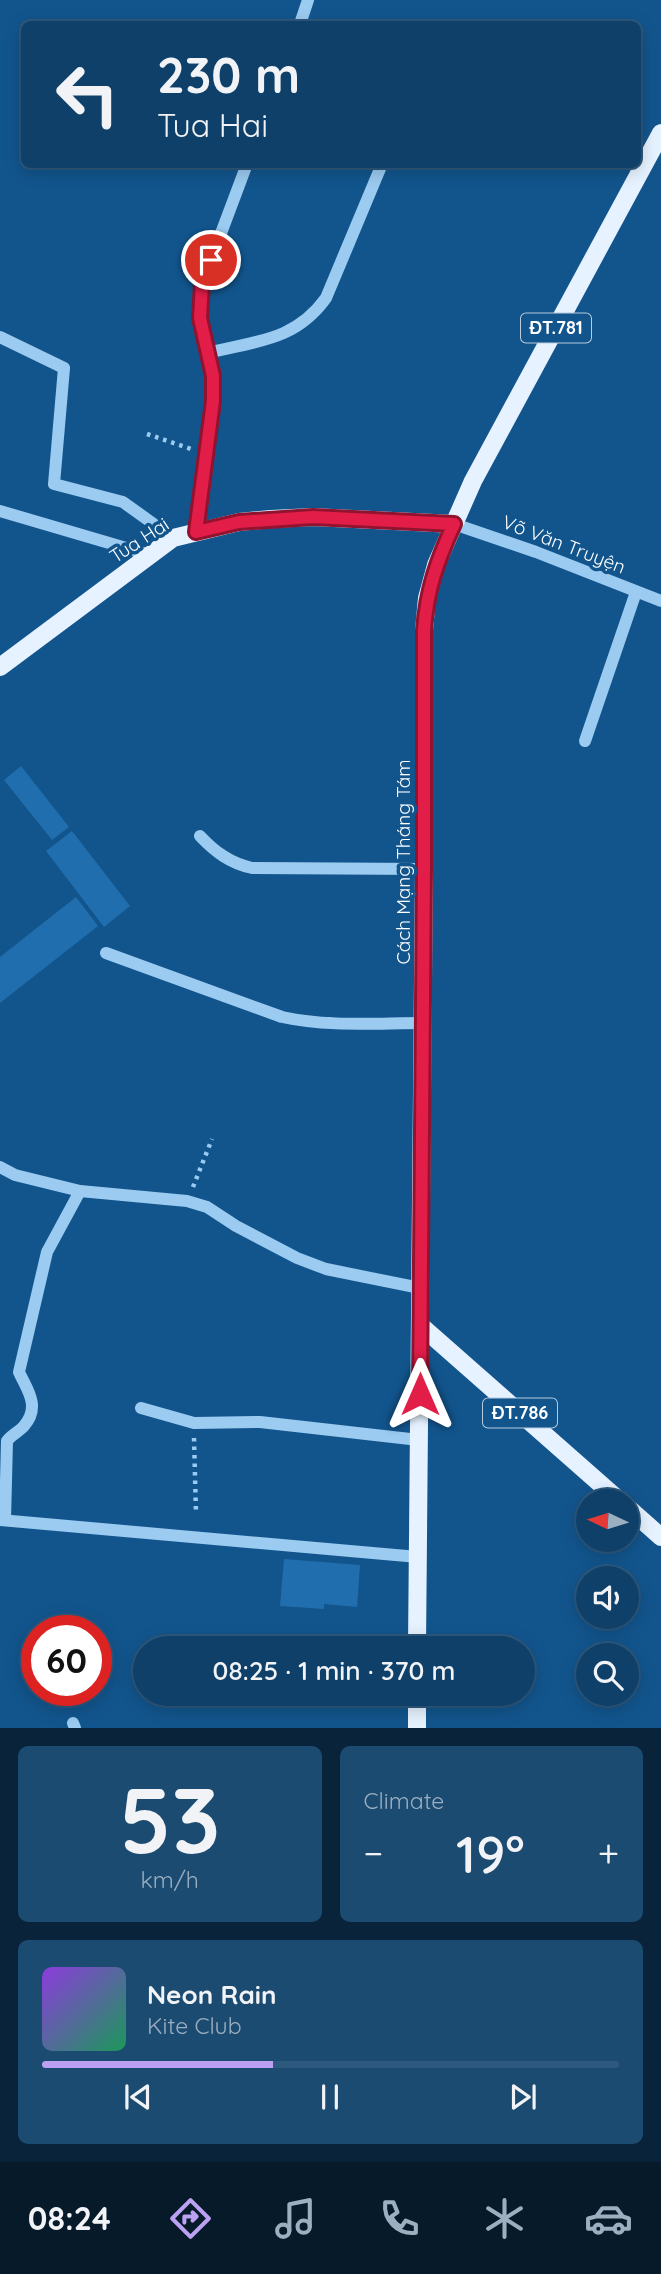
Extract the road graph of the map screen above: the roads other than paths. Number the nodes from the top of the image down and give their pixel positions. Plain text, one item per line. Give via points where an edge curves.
1 (308, 0) edge
2 (301, 21) edge
3 (661, 133) edge
4 (246, 168) edge
5 (380, 168) edge
6 (0, 337) edge
7 (208, 353) junction
8 (0, 511) edge
9 (454, 524) junction
10 (196, 532) junction
11 (173, 538) junction
12 (150, 555) junction
13 (636, 592) junction
14 (661, 601) edge
15 (0, 667) edge
16 (585, 741) dead end
17 (200, 836) dead end
18 (424, 869) junction
19 (106, 953) dead end
20 (423, 1023) junction
21 (0, 1167) edge
22 (80, 1191) junction
23 (420, 1288) junction
24 (420, 1325) junction
25 (141, 1408) dead end
26 (419, 1440) junction
27 (606, 1489) edge
28 (639, 1518) edge
29 (2, 1520) edge
30 (661, 1537) edge
31 (418, 1557) junction
32 (417, 1636) edge
33 (417, 1706) edge
34 (417, 1728) edge

1 - 2 street
3 - 9 main road, Cách Mạng Tháng Tám / ĐT.781
4 - 7 street via 202,284 200,318
5 - 7 street via 326,298 316,311 292,331
6 - 11 street via 64,368 54,484 123,502
7 - 10 street via 213,401
8 - 12 street
9 - 10 main road, Tua Hai via 313,517 239,522
9 - 13 street, Võ Văn Truyện
9 - 18 main road, Cách Mạng Tháng Tám / ĐT.781 via 436,565 426,609
10 - 11 main road, Tua Hai
11 - 12 main road, Tua Hai
12 - 15 main road, Tua Hai
13 - 14 street, Võ Văn Truyện
13 - 16 street
17 - 18 street via 223,857 252,868
18 - 20 main road, Cách Mạng Tháng Tám / ĐT.781
19 - 20 street via 282,1017 335,1024
20 - 23 main road, Cách Mạng Tháng Tám / ĐT.781
21 - 22 street
22 - 23 street via 187,1200 326,1269
22 - 29 street via 47,1252 31,1316 19,1372 32,1403 28,1420 7,1441
23 - 24 main road, Cách Mạng Tháng Tám / ĐT.781
24 - 26 main road, Cách Mạng Tháng Tám / ĐT.781
24 - 27 main road, ĐT.786
25 - 26 street via 194,1423 260,1422
26 - 31 main road, Cách Mạng Tháng Tám / ĐT.781
28 - 30 main road
29 - 31 street
31 - 32 main road, Cách Mạng Tháng Tám / ĐT.781
33 - 34 main road

